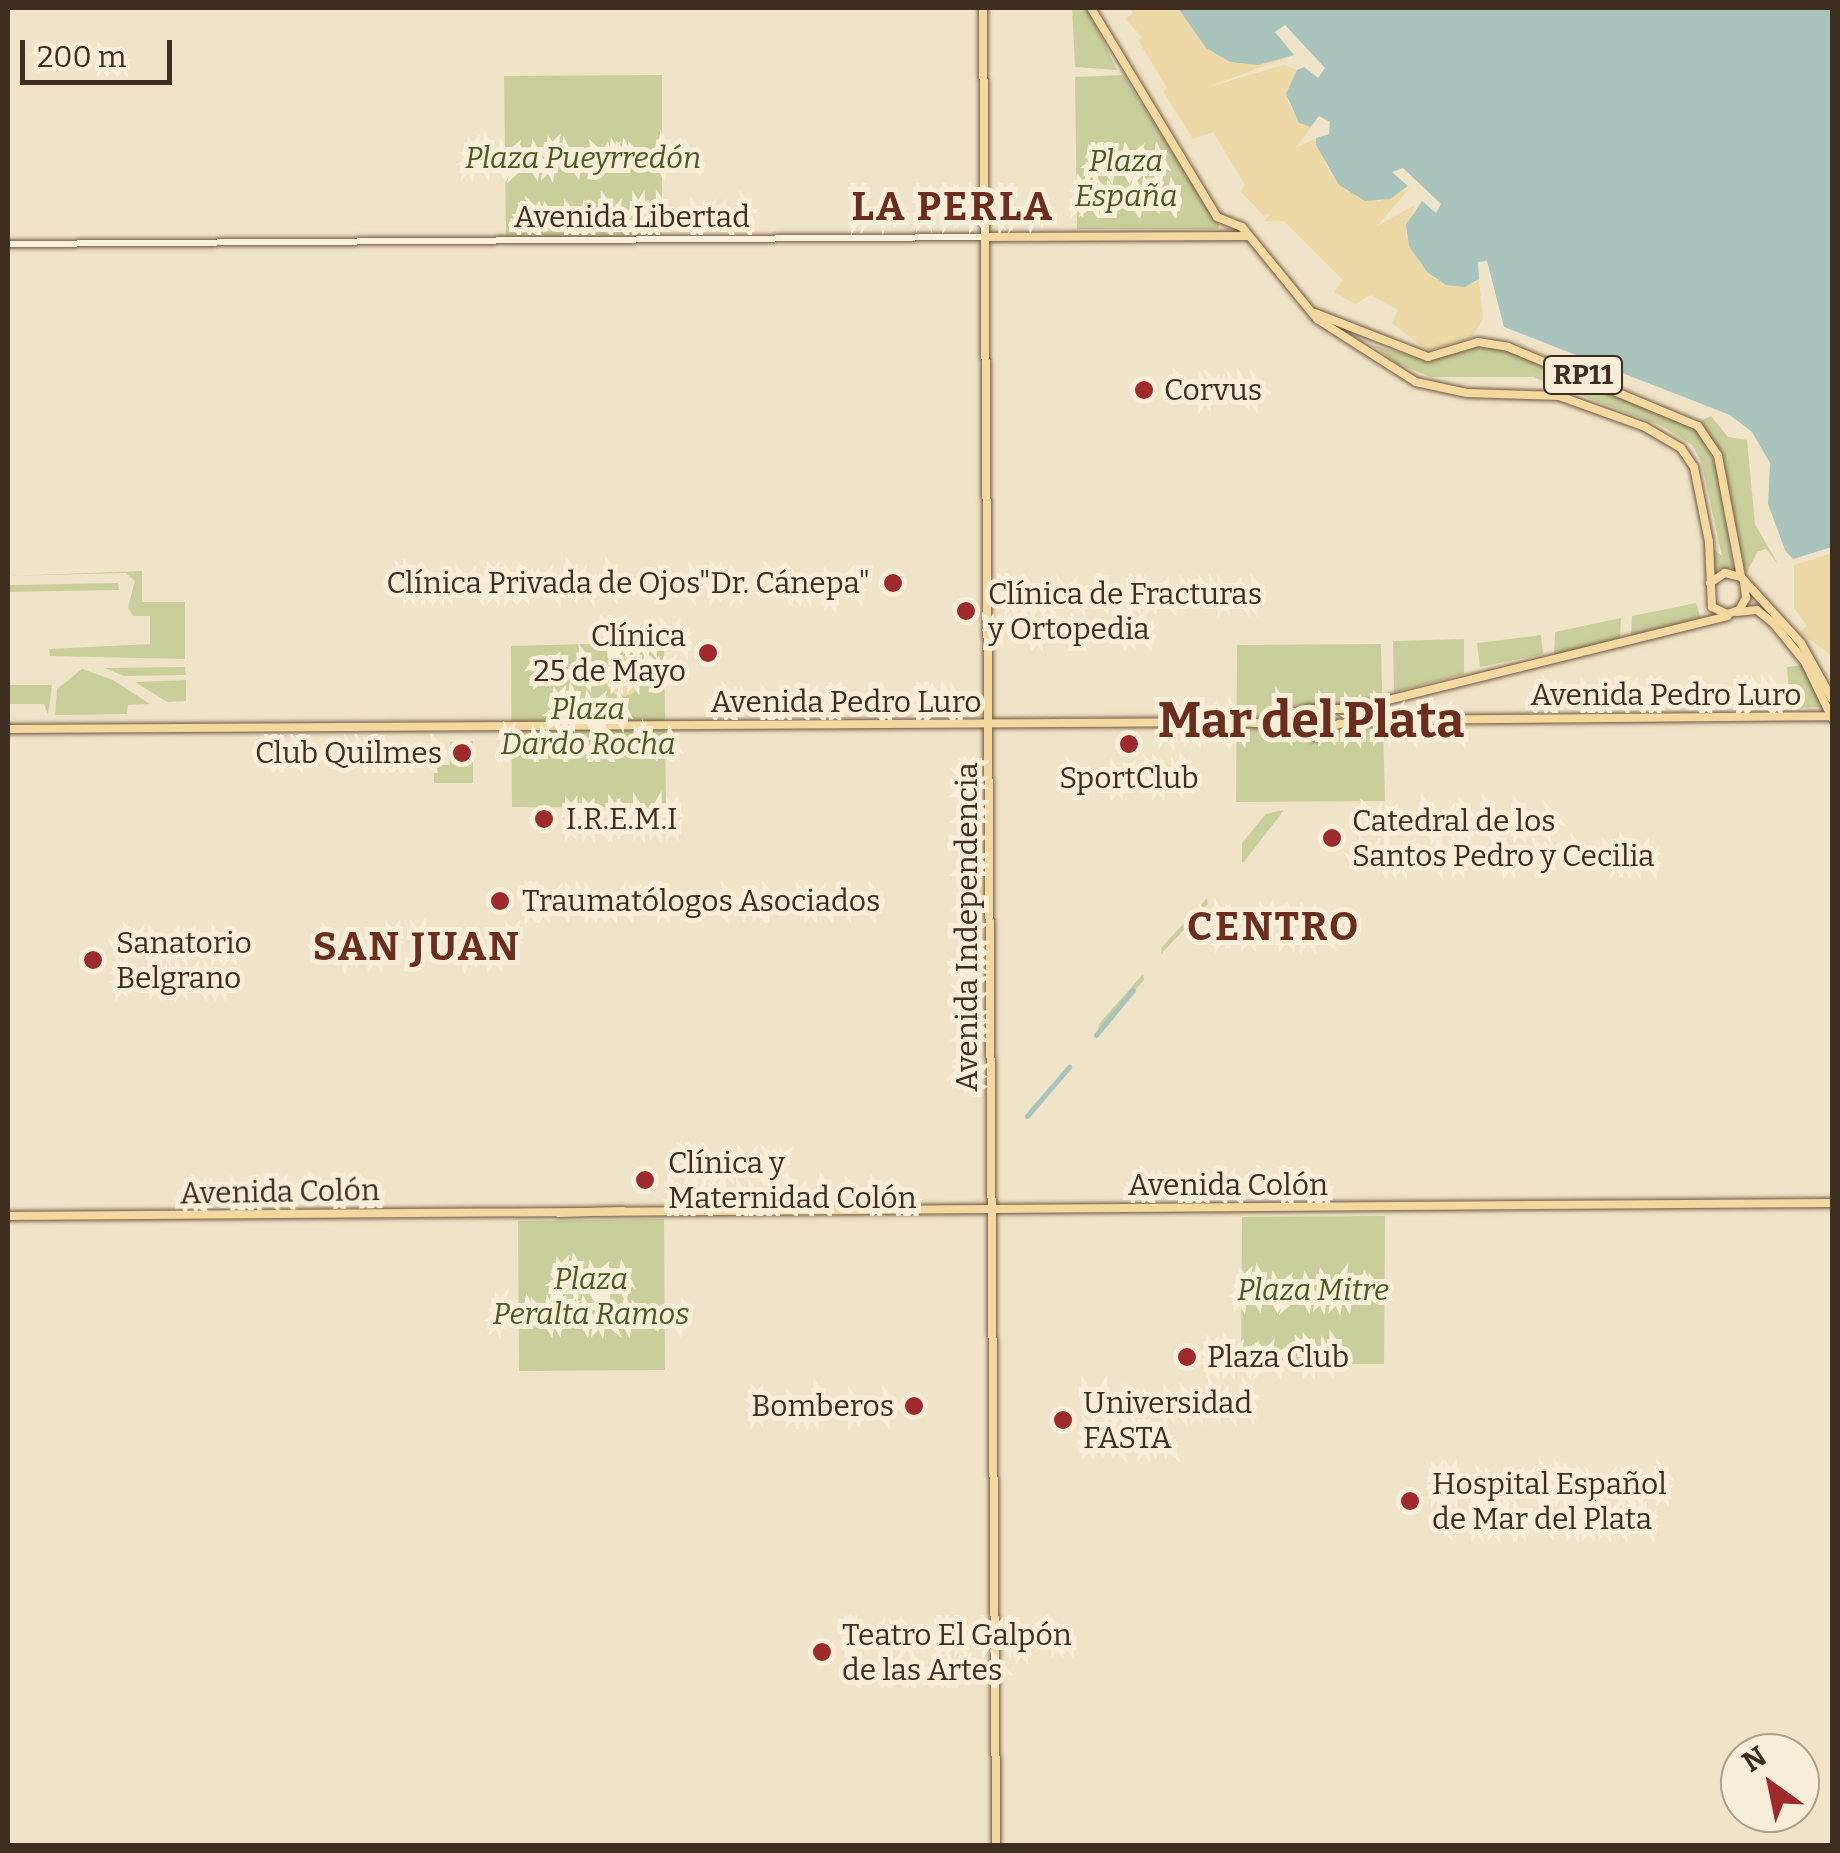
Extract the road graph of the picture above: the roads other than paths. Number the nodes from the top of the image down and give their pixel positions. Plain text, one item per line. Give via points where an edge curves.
1 (983, 8) edge
2 (1091, 8) edge
3 (986, 237) junction
4 (1255, 243) junction
5 (8, 244) edge
6 (1315, 313) junction
7 (1364, 334) junction
8 (1356, 348) junction
9 (1742, 579) junction
10 (1708, 587) junction
11 (1708, 600) junction
12 (1734, 613) junction
13 (1704, 623) junction
14 (1832, 699) edge
15 (1352, 709) junction
16 (1317, 710) junction
17 (1305, 711) junction
18 (1832, 716) edge
19 (1264, 722) junction
20 (1350, 722) junction
21 (988, 724) junction
22 (8, 729) edge
23 (1322, 732) junction
24 (1305, 734) junction
25 (1832, 1203) edge
26 (992, 1209) junction
27 (552, 1212) junction
28 (622, 1212) junction
29 (8, 1216) edge
30 (996, 1846) edge

1 - 3 main road, Avenida Independencia
2 - 4 main road, RP11 via 1217,217 1239,224
3 - 4 main road, Avenida Libertad via 1243,235
3 - 5 main road, Avenida Libertad
3 - 21 main road, Avenida Independencia
4 - 6 main road, RP11
6 - 7 main road, RP11
6 - 8 main road, RP11
7 - 8 main road
7 - 9 main road, RP11 via 1428,357 1478,342 1508,347 1698,426 1718,456
8 - 10 main road, RP11 via 1426,386 1559,396 1645,427 1681,448 1694,467 1709,542
9 - 10 main road via 1721,574
9 - 12 main road, RP11 via 1746,598
9 - 14 main road via 1800,643
10 - 11 main road, RP11
11 - 12 main road
11 - 13 main road
12 - 13 main road
12 - 18 main road via 1757,610 1774,624 1805,662
13 - 15 main road
15 - 16 main road
15 - 20 main road via 1345,715
16 - 17 main road
16 - 23 main road via 1326,718
17 - 19 main road, Avenida Pedro Luro
17 - 24 main road via 1298,721
18 - 20 main road, Avenida Pedro Luro
19 - 21 main road, Avenida Pedro Luro
19 - 24 main road, Avenida Pedro Luro
20 - 23 main road, Avenida Pedro Luro
21 - 22 main road, Avenida Pedro Luro
21 - 26 main road, Avenida Independencia
23 - 24 main road
25 - 26 main road, Avenida Colón
26 - 28 main road, Avenida Colón
26 - 30 main road, Avenida Independencia
27 - 28 main road, Avenida Colón
27 - 28 main road, Avenida Colón
27 - 29 main road, Avenida Colón

